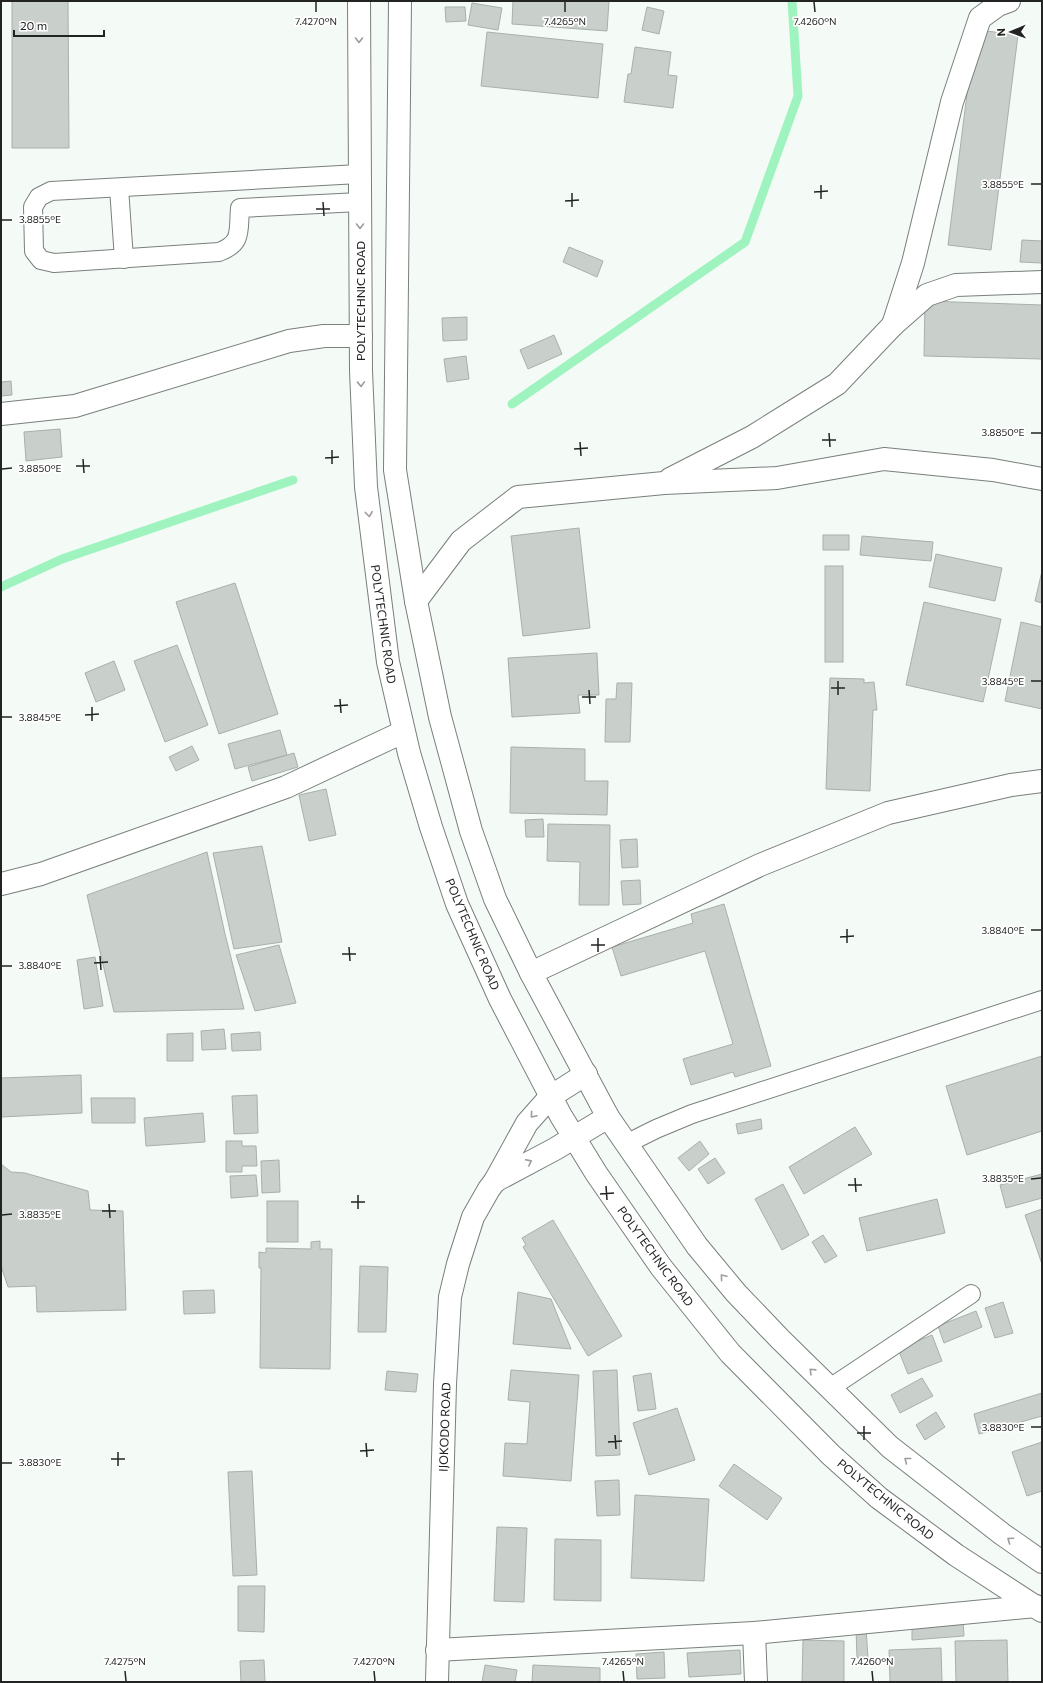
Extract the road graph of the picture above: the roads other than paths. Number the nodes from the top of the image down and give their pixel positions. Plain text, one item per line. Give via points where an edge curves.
1 (359, 1) edge
2 (400, 1) edge
3 (1009, 1) edge
4 (360, 174) junction
5 (238, 182) junction
6 (119, 188) junction
7 (360, 202) junction
8 (240, 208) junction
9 (124, 259) junction
10 (1042, 282) edge
11 (893, 325) junction
12 (361, 336) junction
13 (1, 414) edge
14 (1042, 479) edge
15 (664, 482) junction
16 (416, 600) junction
17 (403, 732) junction
18 (1042, 782) edge
19 (1, 884) edge
20 (531, 973) junction
21 (1042, 1000) edge
22 (586, 1074) junction
23 (550, 1097) junction
24 (608, 1117) junction
25 (574, 1138) junction
26 (626, 1144) junction
27 (495, 1181) junction
28 (971, 1294) dead end
29 (830, 1388) junction
30 (1042, 1562) edge
31 (1039, 1608) edge
32 (754, 1633) junction
33 (437, 1650) junction
34 (437, 1682) edge
35 (756, 1682) edge

1 -> 4 main road, POLYTECHNIC ROAD
2 - 16 main road via 395,470
3 - 11 main road via 998,4 980,18 952,102 913,263
4 - 5 lane
4 - 7 main road, POLYTECHNIC ROAD
5 - 6 lane
5 - 8 lane
6 - 9 lane
6 - 9 lane via 51,191 38,197 33,207 34,251 41,260 54,263
7 - 8 lane
7 -> 12 main road, POLYTECHNIC ROAD
8 - 9 lane via 238,238 230,248 219,252
10 - 11 main road via 956,285 926,295
11 - 15 main road via 837,384 752,437
12 - 13 main road via 324,336 289,342 75,406
12 -> 17 main road, POLYTECHNIC ROAD via 366,487 388,662
14 - 15 main road via 993,470 884,459 777,478
15 - 16 main road via 518,497 461,541
16 - 20 main road via 440,716 471,831 495,899
17 - 19 main road via 286,787 41,874
17 - 23 main road, POLYTECHNIC ROAD via 457,904 500,999
18 - 20 main road via 1011,785 888,813 760,865
20 - 22 main road
21 - 26 lane via 692,1114
22 - 23 main road, IJOKODO ROAD
22 - 24 main road
23 - 25 main road, POLYTECHNIC ROAD
23 -> 27 main road, IJOKODO ROAD via 527,1123
24 - 25 main road, IJOKODO ROAD
24 - 26 main road
27 -> 25 main road, IJOKODO ROAD
25 - 31 main road, POLYTECHNIC ROAD via 661,1267 730,1353 830,1455 879,1498 956,1555
29 -> 26 main road via 742,1299 697,1246
27 - 33 main road, IJOKODO ROAD via 473,1216 450,1297
28 - 29 lane
30 -> 29 main road via 1002,1534 890,1446
31 - 32 main road
32 - 33 main road
32 - 35 main road
33 - 34 main road, IJOKODO ROAD

